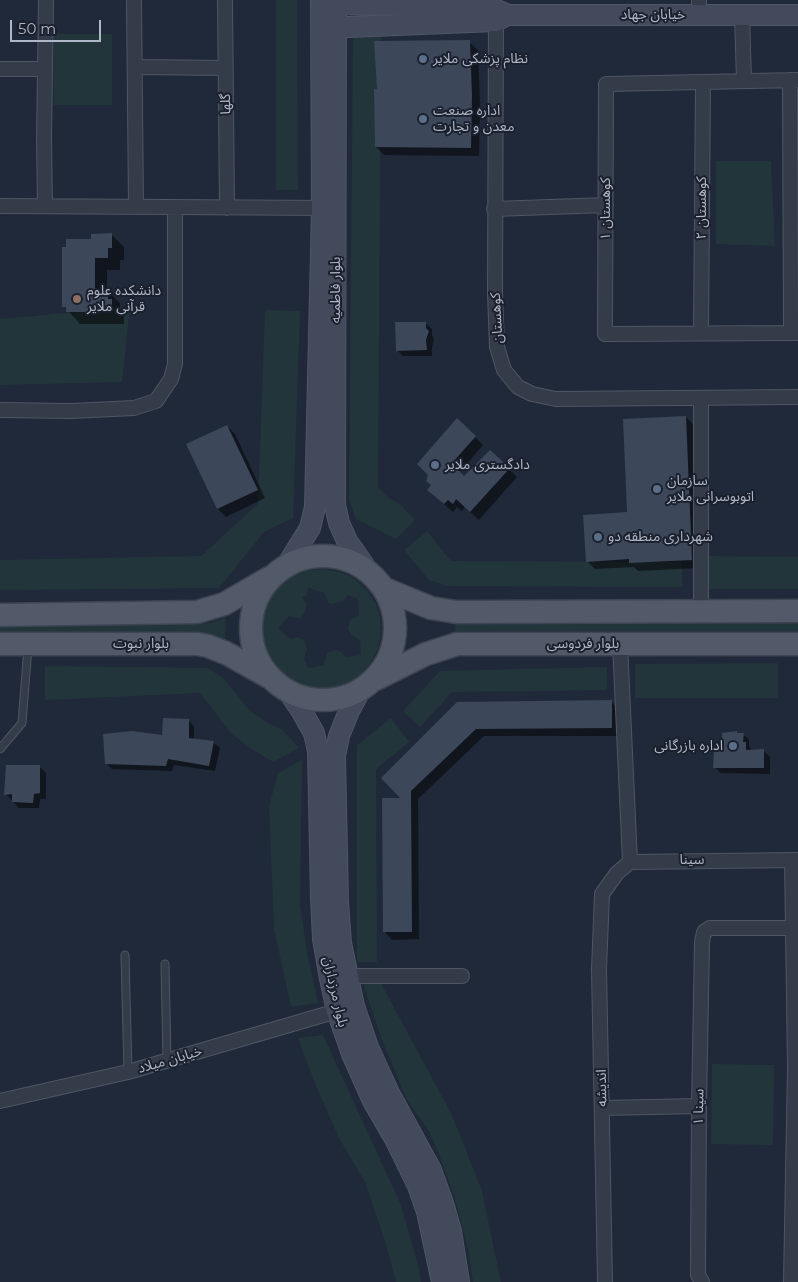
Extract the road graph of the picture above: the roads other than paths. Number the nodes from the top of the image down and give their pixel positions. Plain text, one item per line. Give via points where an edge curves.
1 (46, 0) edge
2 (134, 0) edge
3 (225, 0) edge
4 (329, 2) edge
5 (423, 2) edge
6 (699, 7) edge
7 (499, 11) edge
8 (798, 14) edge
9 (742, 15) junction
10 (329, 28) junction
11 (135, 67) junction
12 (226, 68) junction
13 (0, 69) edge
14 (45, 69) junction
15 (794, 80) edge
16 (703, 82) junction
17 (744, 82) junction
18 (606, 205) junction
19 (0, 206) edge
20 (45, 206) junction
21 (136, 207) junction
22 (175, 207) junction
23 (227, 208) junction
24 (329, 208) junction
25 (494, 209) junction
26 (701, 333) junction
27 (795, 333) edge
28 (798, 397) edge
29 (701, 398) junction
30 (0, 410) edge
31 (279, 571) junction
32 (368, 571) junction
33 (384, 589) junction
34 (798, 611) edge
35 (701, 612) junction
36 (0, 615) edge
37 (0, 644) edge
38 (28, 644) junction
39 (620, 644) junction
40 (798, 644) edge
41 (368, 685) junction
42 (280, 686) junction
43 (0, 749) edge
44 (795, 860) edge
45 (630, 862) junction
46 (796, 928) edge
47 (125, 955) dead end
48 (165, 964) dead end
49 (347, 976) junction
50 (462, 976) dead end
51 (337, 1011) junction
52 (167, 1061) junction
53 (128, 1072) junction
54 (0, 1101) edge
55 (699, 1106) junction
56 (603, 1108) junction
57 (442, 1282) edge
58 (459, 1282) edge
59 (605, 1282) edge
60 (702, 1282) edge
61 (791, 1282) edge

1 - 14 street
2 - 11 street
3 - 12 street, گلها
4 - 5 main road, خیابان جهاد
4 - 10 main road, بلوار فاطمیه
5 - 7 main road, خیابان جهاد
6 - 7 main road, خیابان جهاد
6 - 9 main road, خیابان جهاد
7 - 10 main road, خیابان جهاد
7 - 25 street, کوهستان
8 - 9 main road, خیابان جهاد
9 - 17 street
10 - 24 main road, بلوار فاطمیه
11 - 12 street
11 - 21 street
12 - 23 street, گلها
13 - 14 street
14 - 20 street
15 - 17 street
15 - 27 street
16 - 17 street
16 - 18 street, کوهستان ۱ via 606,84
16 - 26 street, کوهستان ۲
18 - 25 street
18 - 26 street, کوهستان ۱ via 605,334
19 - 20 street
20 - 21 street
21 - 22 street
22 - 23 street
22 - 30 street via 175,364 171,380 156,401 134,408
23 - 24 street
24 - 31 main road, بلوار فاطمیه via 315,507 310,528
24 - 32 main road, بلوار فاطمیه via 335,505 347,541
25 - 29 street, کوهستان via 497,347 504,370 518,387 556,400
26 - 27 street
28 - 29 street, کوهستان
29 - 35 street
31 - 32 main road via 303,558 320,555 337,556
31 - 36 main road via 224,604 197,612
31 - 42 main road via 262,590 255,604 251,637 262,667
32 - 33 main road
33 - 35 main road via 431,608 456,612
33 - 41 main road via 393,606 394,645 387,663
34 - 35 main road
37 - 38 main road, بلوار نبوت
38 - 42 main road, بلوار نبوت via 198,644 226,653
38 - 43 lane via 22,723
39 - 40 main road, بلوار فردوسی
39 - 41 main road, بلوار فردوسی via 458,644 426,654
39 - 45 street
41 - 42 main road via 343,698 324,701 305,698
41 - 49 main road, بلوار مرزداران via 349,711 335,756 338,902
42 - 51 main road, بلوار مرزداران via 301,710 314,734 318,751 323,930
44 - 45 street, سینا
44 - 46 street
45 - 56 street, اندیشه via 617,873 602,894 599,969
46 - 55 street, سینا ۱ via 710,928 704,932
46 - 61 street
47 - 53 lane
48 - 52 lane
49 - 50 street
49 - 58 main road, بلوار مرزداران via 368,1047 431,1170 450,1231
51 - 52 street, خیابان میلاد
51 - 57 main road, بلوار مرزداران via 355,1062 418,1186 428,1212
52 - 53 street, خیابان میلاد
53 - 54 street, خیابان میلاد
55 - 56 street
55 - 60 street, سینا ۱ via 698,1275
56 - 59 street, اندیشه

